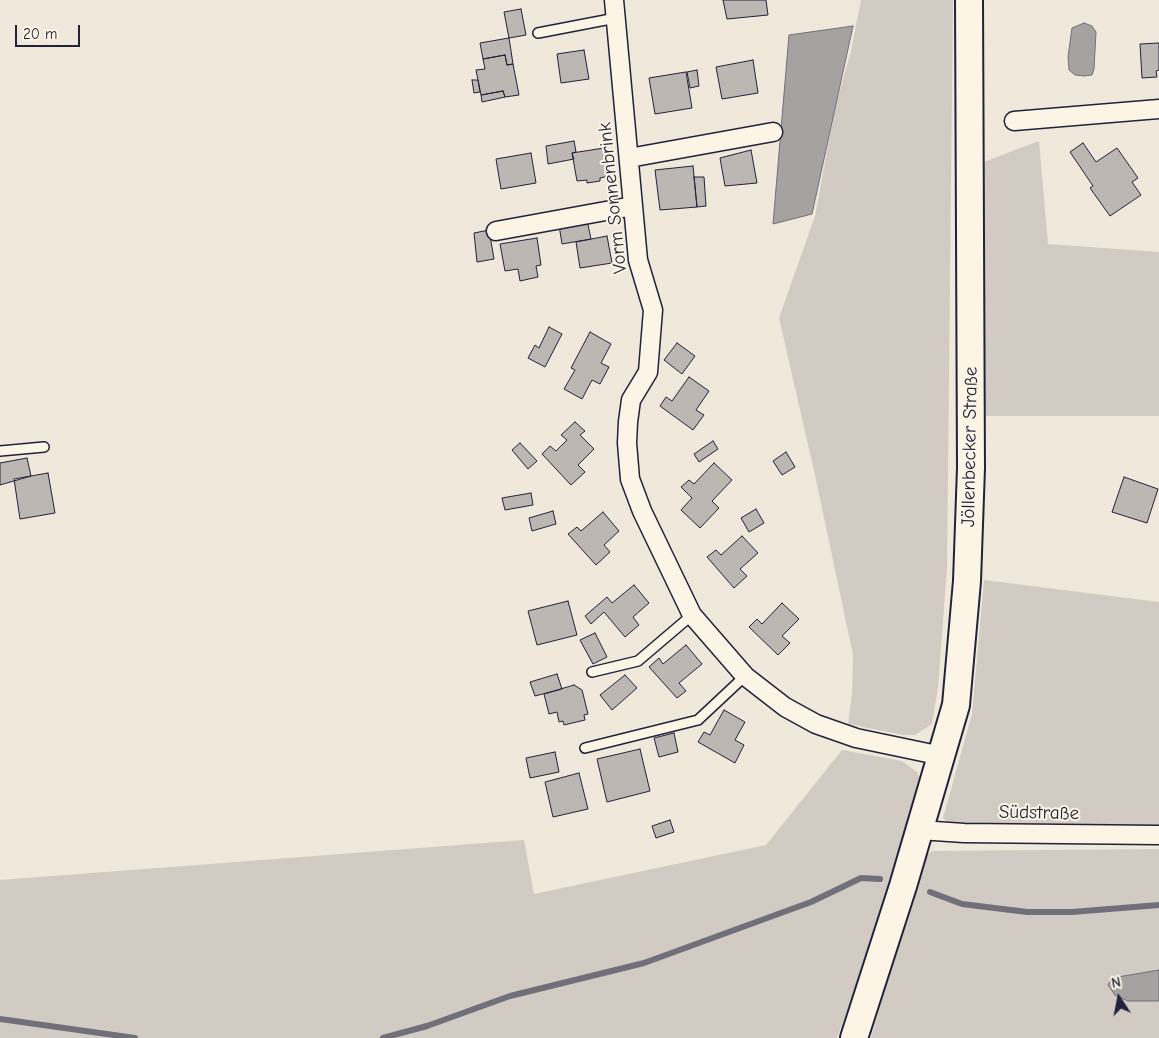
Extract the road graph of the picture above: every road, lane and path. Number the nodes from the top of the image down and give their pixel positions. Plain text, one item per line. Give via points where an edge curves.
1 (614, 0) edge
2 (969, 0) edge
3 (616, 18) junction
4 (538, 32) dead end
5 (1159, 109) edge
6 (1014, 121) dead end
7 (773, 132) dead end
8 (630, 158) junction
9 (633, 206) junction
10 (496, 231) dead end
11 (44, 447) dead end
12 (0, 451) edge
13 (692, 615) junction
14 (592, 672) dead end
15 (745, 676) junction
16 (585, 748) dead end
17 (942, 756) junction
18 (919, 830) junction
19 (1159, 835) edge
20 (854, 1038) edge

1 - 3 street, Vorm Sonnenbrink
2 - 17 main road, Jöllenbecker Straße via 971,468 967,581 956,705
3 - 4 lane
3 - 8 street, Vorm Sonnenbrink
5 - 6 street
7 - 8 street
8 - 9 street, Vorm Sonnenbrink
9 - 10 street
9 - 13 street, Vorm Sonnenbrink via 638,260 653,310 648,372 632,400 628,422 630,479
11 - 12 lane
13 - 14 lane via 638,661
13 - 15 street, Vorm Sonnenbrink
15 - 16 lane via 698,720
15 - 17 street, Vorm Sonnenbrink via 785,707 816,724 856,738
17 - 18 main road, Jöllenbecker Straße
18 - 19 street, Südstraße
18 - 20 main road, Jöllenbecker Straße

